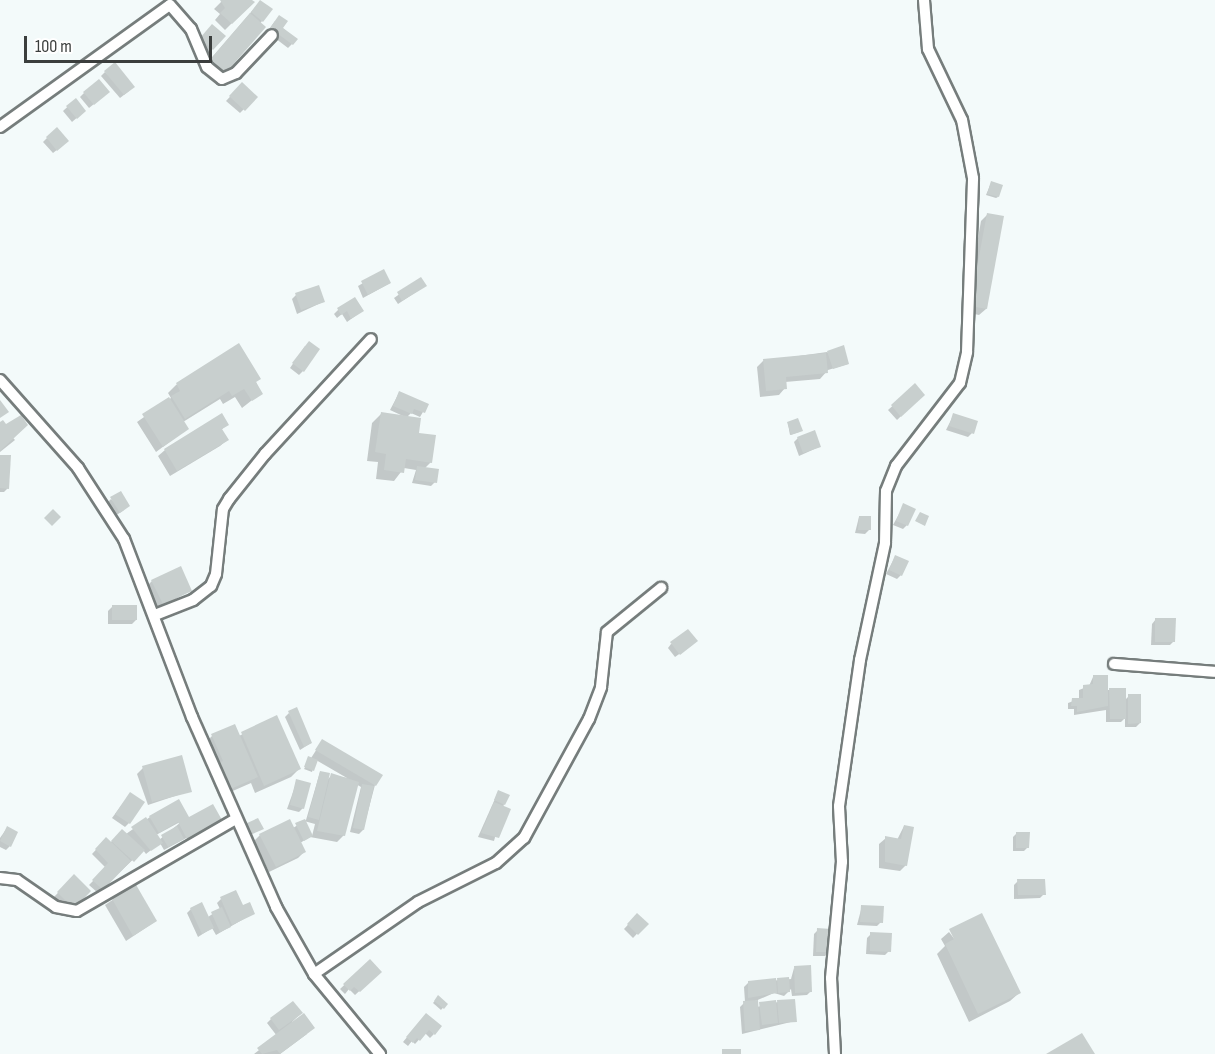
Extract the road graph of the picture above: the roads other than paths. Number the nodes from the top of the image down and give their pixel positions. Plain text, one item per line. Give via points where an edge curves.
1 (924, 0) edge
2 (174, 2) edge
3 (272, 35) dead end
4 (0, 127) edge
5 (371, 339) dead end
6 (0, 380) edge
7 (661, 588) dead end
8 (155, 615) junction
9 (1114, 664) dead end
10 (1215, 672) edge
11 (236, 819) junction
12 (0, 878) edge
13 (314, 974) junction
14 (380, 1054) edge
15 (835, 1054) edge

1 - 15 street via 928,49 962,120 973,178 967,352 960,383 896,466 886,491 885,543 862,651 839,806 842,862 831,978
2 - 3 street via 207,67 222,79 236,73
2 - 4 street
5 - 8 street via 265,454 223,509 216,574 211,586 193,600
6 - 8 street via 78,468 124,539
7 - 13 street via 607,632 601,687 589,719 524,837 496,862 418,902
8 - 11 street via 192,717
9 - 10 street
11 - 12 street via 77,911 56,907 16,880
11 - 13 street via 276,907
13 - 14 street

